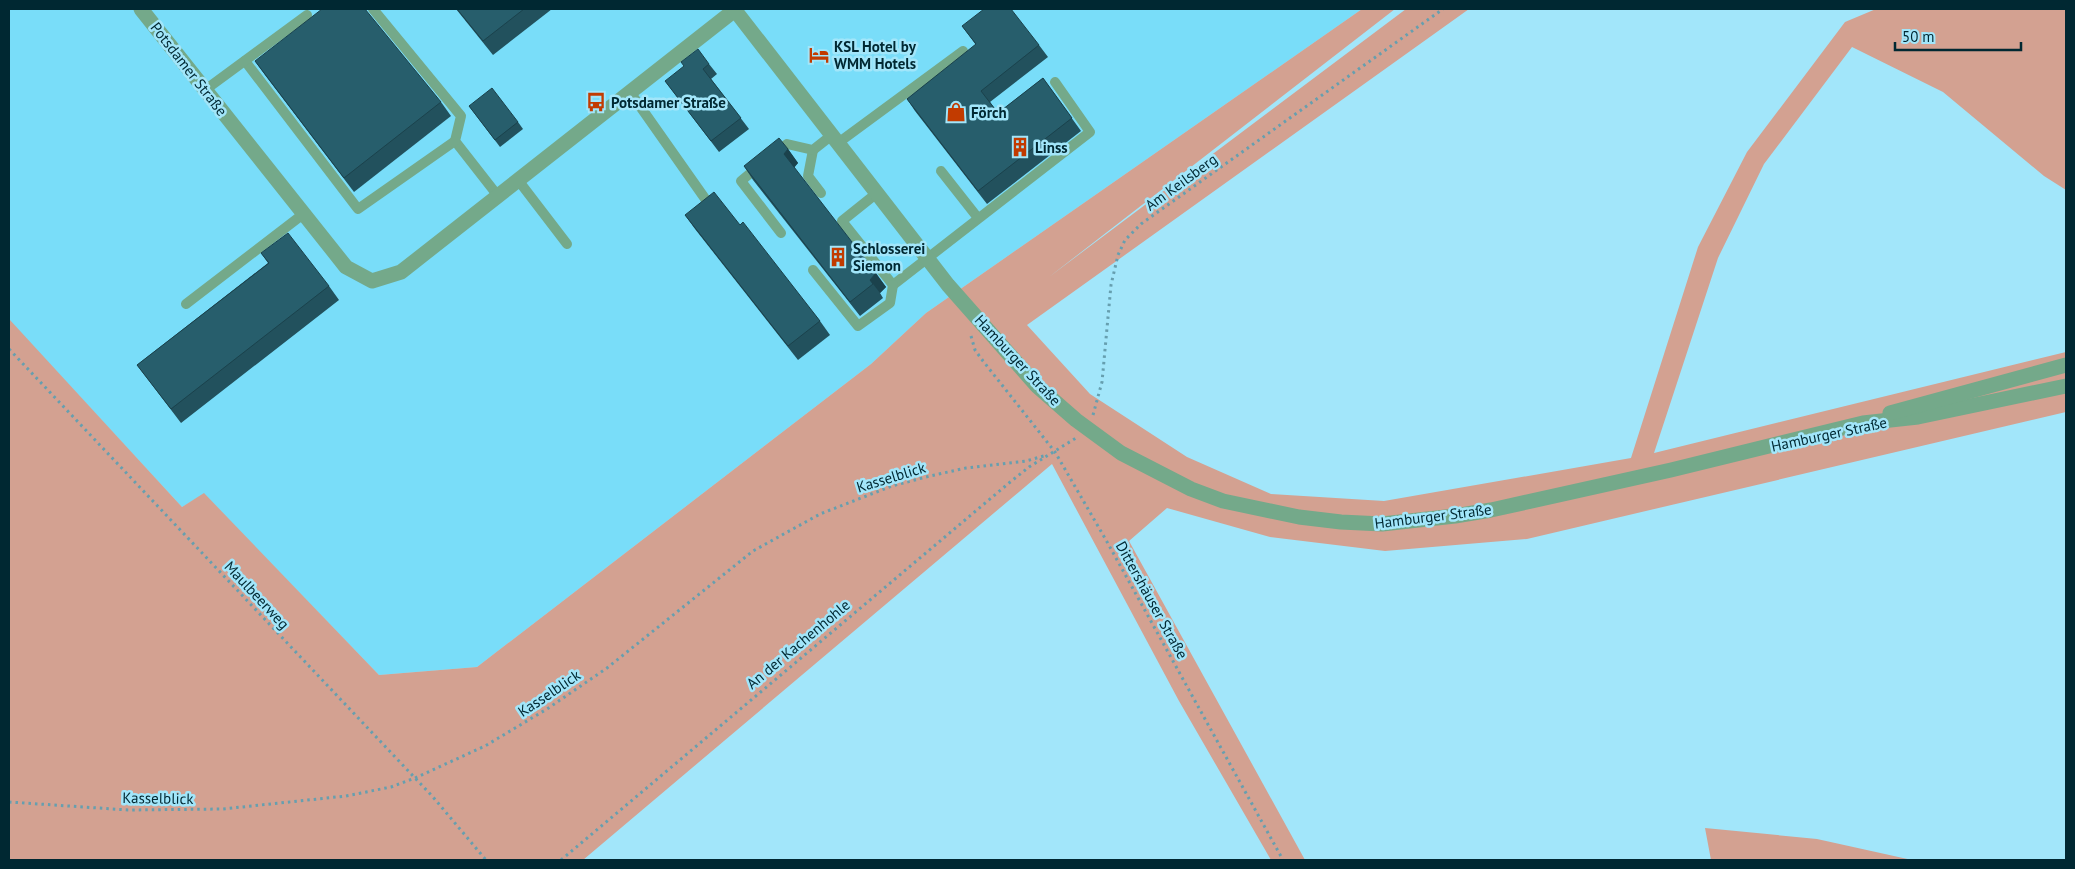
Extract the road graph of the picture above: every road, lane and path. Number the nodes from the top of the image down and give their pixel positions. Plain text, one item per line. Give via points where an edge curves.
1 (141, 9) edge
2 (373, 9) edge
3 (735, 9) edge
4 (1443, 9) edge
5 (307, 15) dead end
6 (963, 51) dead end
7 (245, 61) junction
8 (1055, 82) dead end
9 (205, 90) junction
10 (630, 92) junction
11 (835, 139) junction
12 (455, 141) junction
13 (812, 150) junction
14 (941, 171) dead end
15 (518, 180) junction
16 (821, 193) dead end
17 (877, 193) junction
18 (498, 196) junction
19 (706, 200) edge
20 (302, 215) junction
21 (978, 218) junction
22 (781, 234) dead end
23 (567, 244) dead end
24 (928, 259) junction
25 (813, 270) edge
26 (893, 285) junction
27 (186, 304) dead end
28 (9, 349) edge
29 (983, 361) dead end
30 (2066, 365) edge
31 (2066, 386) edge
32 (1863, 423) junction
33 (1086, 428) junction
34 (1055, 452) junction
35 (415, 778) junction
36 (9, 802) edge
37 (486, 860) edge
38 (561, 860) edge
39 (1283, 860) edge

1 - 9 street, Potsdamer Straße
2 - 12 lane via 461,116
3 - 10 street, Potsdamer Straße
3 - 11 street, Hamburger Straße
4 - 33 path, Am Keilsberg via 1155,214 1124,240 1111,285 1102,382 1096,409
5 - 7 lane
6 - 11 lane
7 - 9 lane
7 - 12 lane via 358,209
8 - 21 lane via 1090,132
9 - 20 street, Potsdamer Straße
10 - 15 street, Potsdamer Straße
10 - 19 lane
11 - 13 lane
11 - 17 street, Hamburger Straße
12 - 18 lane
13 - 16 lane via 808,176
13 - 22 lane via 787,144 742,181
14 - 21 lane
15 - 18 street, Potsdamer Straße
15 - 23 lane
17 - 24 street, Hamburger Straße
17 - 26 lane via 842,221
18 - 20 street, Potsdamer Straße via 401,272 372,281 346,267
20 - 27 lane
21 - 24 lane
24 - 26 lane
24 - 33 street, Hamburger Straße via 1037,386
25 - 26 lane via 858,326 890,303
28 - 35 path, Maulbeerweg
29 - 34 path, Dittershäuser Straße
30 - 32 street
31 - 32 street, Hamburger Straße via 1918,417
32 - 33 street, Hamburger Straße via 1491,510 1382,524 1299,517 1223,501 1121,453
33 - 34 path, Am Keilsberg
34 - 35 path, Kasselblick via 1026,461 966,468 892,486 820,514 753,551 607,668 547,709 485,746
34 - 38 path, An der Kachenhohle via 1009,483
34 - 39 path, Dittershäuser Straße
35 - 36 path, Kasselblick via 391,787 346,796 223,810 128,810
35 - 37 path, Maulbeerweg

